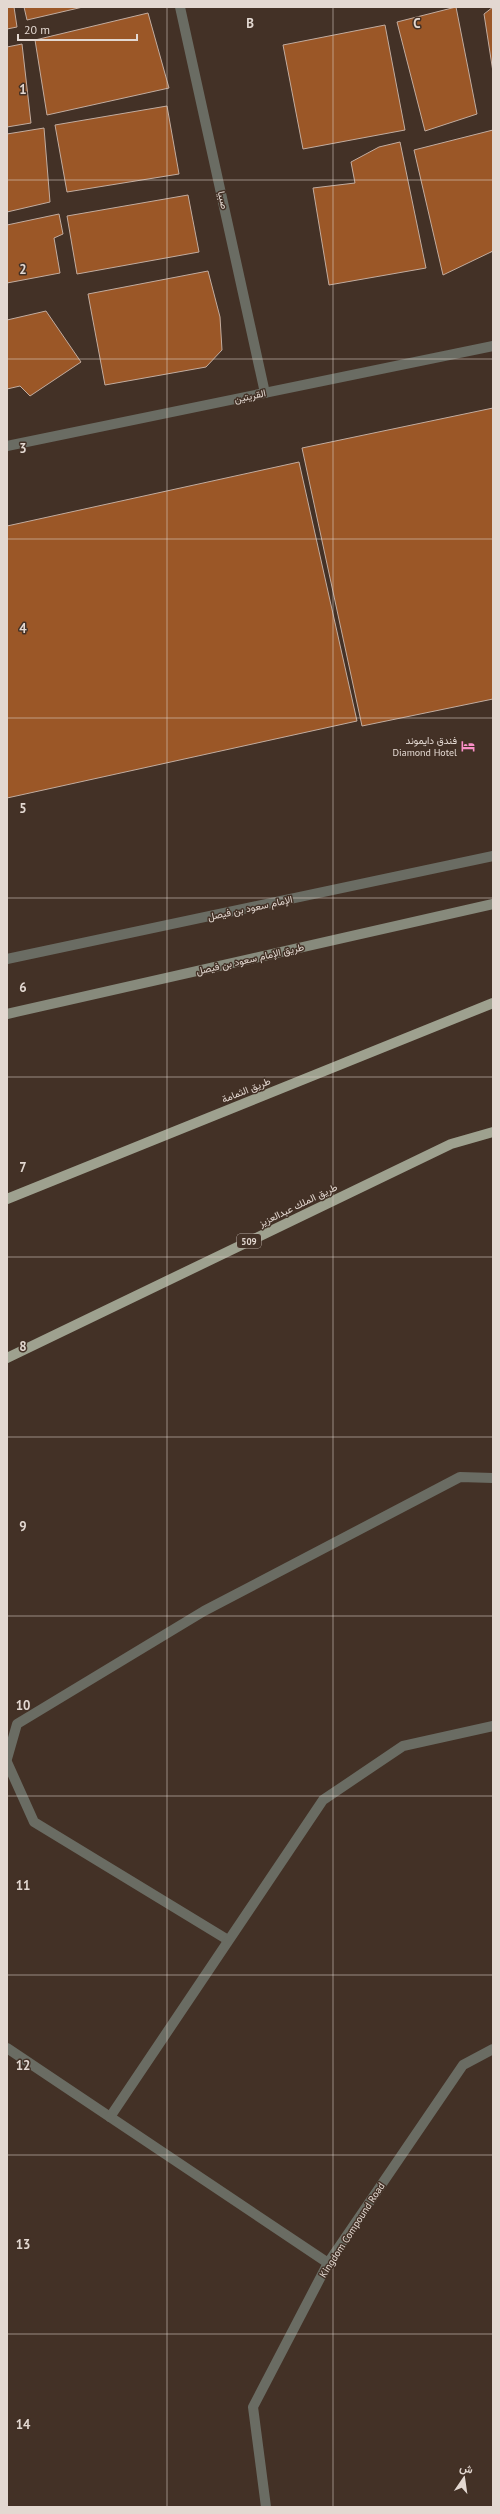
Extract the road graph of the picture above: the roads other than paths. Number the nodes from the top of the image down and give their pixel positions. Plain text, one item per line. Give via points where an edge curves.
1 (180, 7) edge
2 (493, 346) edge
3 (265, 392) junction
4 (7, 446) edge
5 (493, 856) edge
6 (493, 904) edge
7 (7, 959) edge
8 (493, 1003) edge
9 (7, 1014) edge
10 (493, 1132) edge
11 (7, 1199) edge
12 (7, 1358) edge
13 (493, 1478) edge
14 (493, 1726) edge
15 (7, 1759) edge
16 (7, 1762) edge
17 (228, 1940) junction
18 (7, 2048) edge
19 (493, 2049) edge
20 (110, 2117) junction
21 (328, 2263) junction
22 (266, 2507) edge

1 - 3 street, صبيا
2 - 3 street, القريتين
3 - 4 street, القريتين
5 - 7 street, الإمام سعود بن فيصل
6 - 9 main road, طريق الإمام سعود بن فيصل
8 - 11 main road, طريق الثمامة
10 - 12 main road, طريق الملك عبدالعزيز / 509 via 450,1144
13 - 15 street via 460,1477 204,1611 17,1724
14 - 17 street via 403,1746 322,1800
16 - 17 street via 34,1822
17 - 20 street
18 - 20 street
19 - 21 street, Kingdom Compound Road via 463,2065
20 - 21 street
21 - 22 street, Kingdom Compound Road via 252,2408

